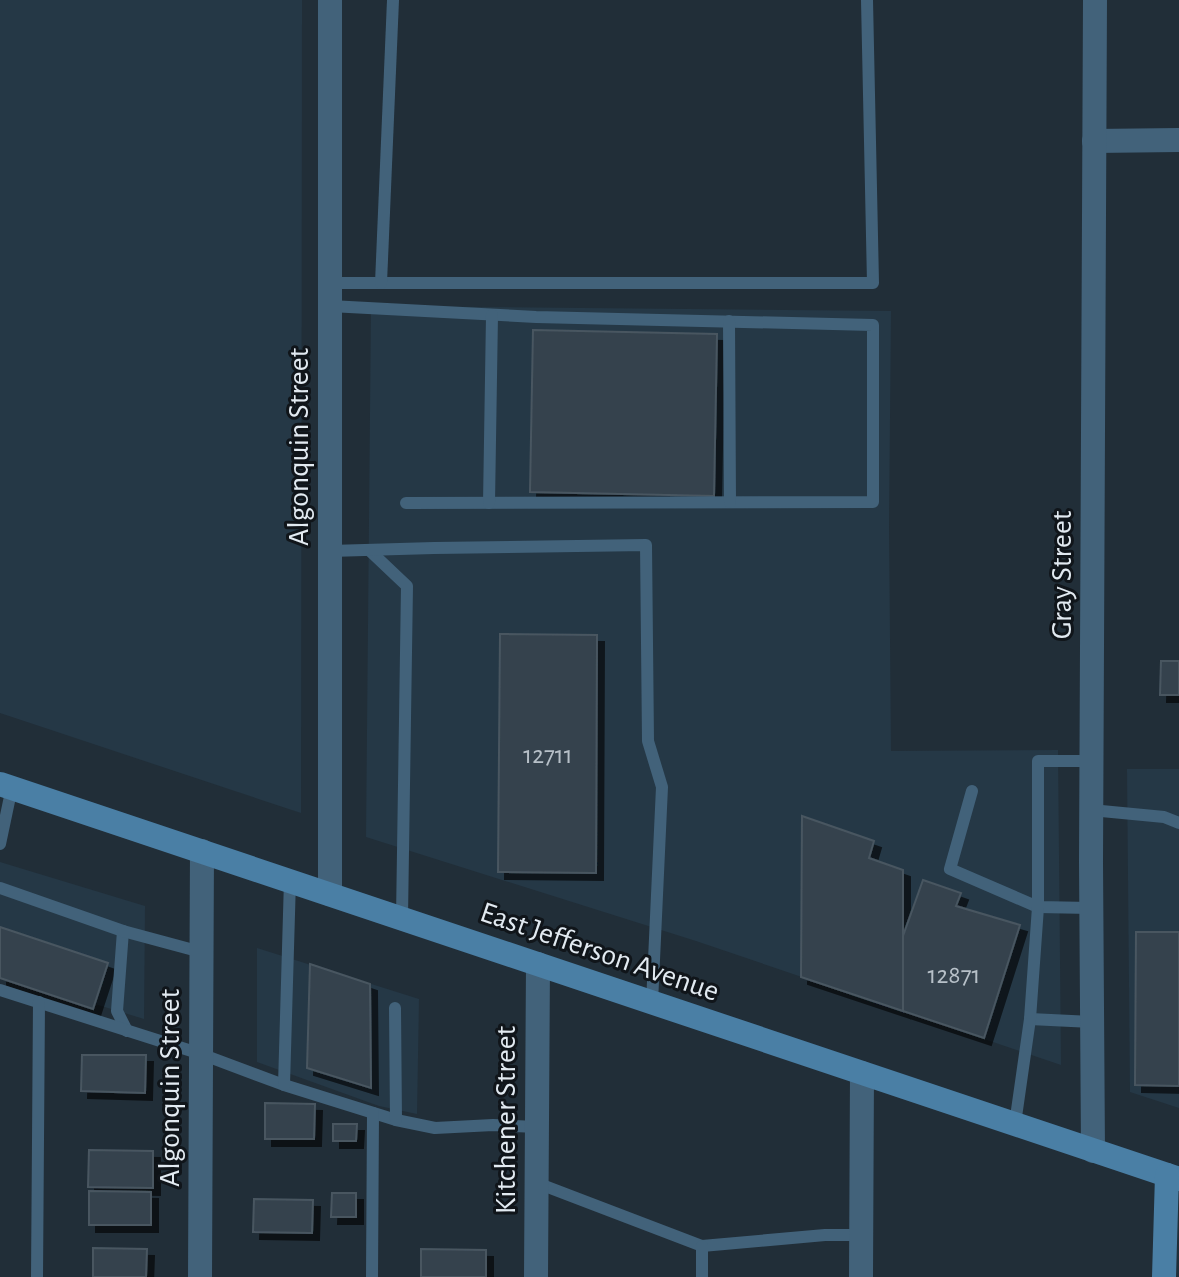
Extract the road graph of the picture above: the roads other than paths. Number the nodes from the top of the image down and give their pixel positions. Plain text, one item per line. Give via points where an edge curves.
1 (330, 0) edge
2 (393, 0) edge
3 (867, 0) edge
4 (1095, 0) edge
5 (1179, 140) edge
6 (1094, 141) junction
7 (381, 283) junction
8 (330, 294) junction
9 (492, 315) junction
10 (729, 321) junction
11 (730, 502) junction
12 (406, 503) dead end
13 (489, 503) junction
14 (369, 550) junction
15 (330, 551) junction
16 (1092, 761) junction
17 (6, 786) edge
18 (972, 791) dead end
19 (1091, 810) junction
20 (1179, 823) edge
21 (0, 844) edge
22 (202, 851) junction
23 (290, 880) junction
24 (0, 888) edge
25 (330, 894) junction
26 (1038, 907) junction
27 (1091, 908) junction
28 (402, 918) junction
29 (123, 931) junction
30 (201, 952) junction
31 (538, 964) junction
32 (0, 990) edge
33 (39, 1002) junction
34 (652, 1003) junction
35 (395, 1008) dead end
36 (1030, 1019) junction
37 (1092, 1022) junction
38 (127, 1031) junction
39 (201, 1054) junction
40 (862, 1073) junction
41 (284, 1085) junction
42 (373, 1113) junction
43 (396, 1120) junction
44 (1015, 1124) junction
45 (537, 1127) junction
46 (1093, 1151) junction
47 (1173, 1177) edge
48 (537, 1183) junction
49 (861, 1235) junction
50 (702, 1246) junction
51 (37, 1277) edge
52 (200, 1277) edge
53 (372, 1277) edge
54 (536, 1277) edge
55 (702, 1277) edge
56 (861, 1277) edge
57 (1164, 1277) edge

1 - 8 street, Algonquin Street
2 - 7 lane
3 - 7 lane via 873,283
4 - 6 street, Gray Street
5 - 6 street
6 - 16 street, Gray Street
7 - 8 lane
8 - 9 lane
8 - 15 street, Algonquin Street
9 - 10 lane
9 - 13 lane
10 - 11 lane
10 - 11 lane via 873,325 873,502
11 - 13 lane
12 - 13 lane
14 - 15 lane
14 - 28 lane via 407,586
14 - 34 lane via 646,545 648,741 662,787
15 - 25 street, Algonquin Street
16 - 19 street, Gray Street
16 - 26 lane via 1038,761
17 - 21 lane
17 - 22 main road, East Jefferson Avenue
18 - 26 lane via 950,869
19 - 20 lane
19 - 27 street, Gray Street
22 - 23 main road, East Jefferson Avenue
22 - 30 street, Algonquin Street
23 - 25 main road, East Jefferson Avenue
23 - 41 lane
24 - 29 lane
25 - 28 main road, East Jefferson Avenue
26 - 27 lane
26 - 36 lane
27 - 37 street, Gray Street
28 - 31 main road, East Jefferson Avenue
29 - 30 lane
29 - 38 lane via 117,1011
30 - 39 street, Algonquin Street
31 - 34 main road, East Jefferson Avenue
31 - 45 street, Kitchener Street
32 - 33 lane
33 - 38 lane
33 - 51 lane
34 - 40 main road, East Jefferson Avenue
35 - 43 lane
36 - 37 lane
36 - 44 lane
37 - 46 street, Gray Street
38 - 39 lane
39 - 41 lane
39 - 52 street, Algonquin Street
40 - 44 main road, East Jefferson Avenue
40 - 49 street
41 - 42 lane
42 - 43 lane
42 - 53 lane
43 - 45 lane via 435,1128
44 - 46 main road, East Jefferson Avenue
45 - 48 street, Kitchener Street
46 - 47 main road, East Jefferson Avenue
47 - 57 main road
48 - 50 lane
48 - 54 street, Kitchener Street
49 - 50 lane
49 - 56 street
50 - 55 lane

